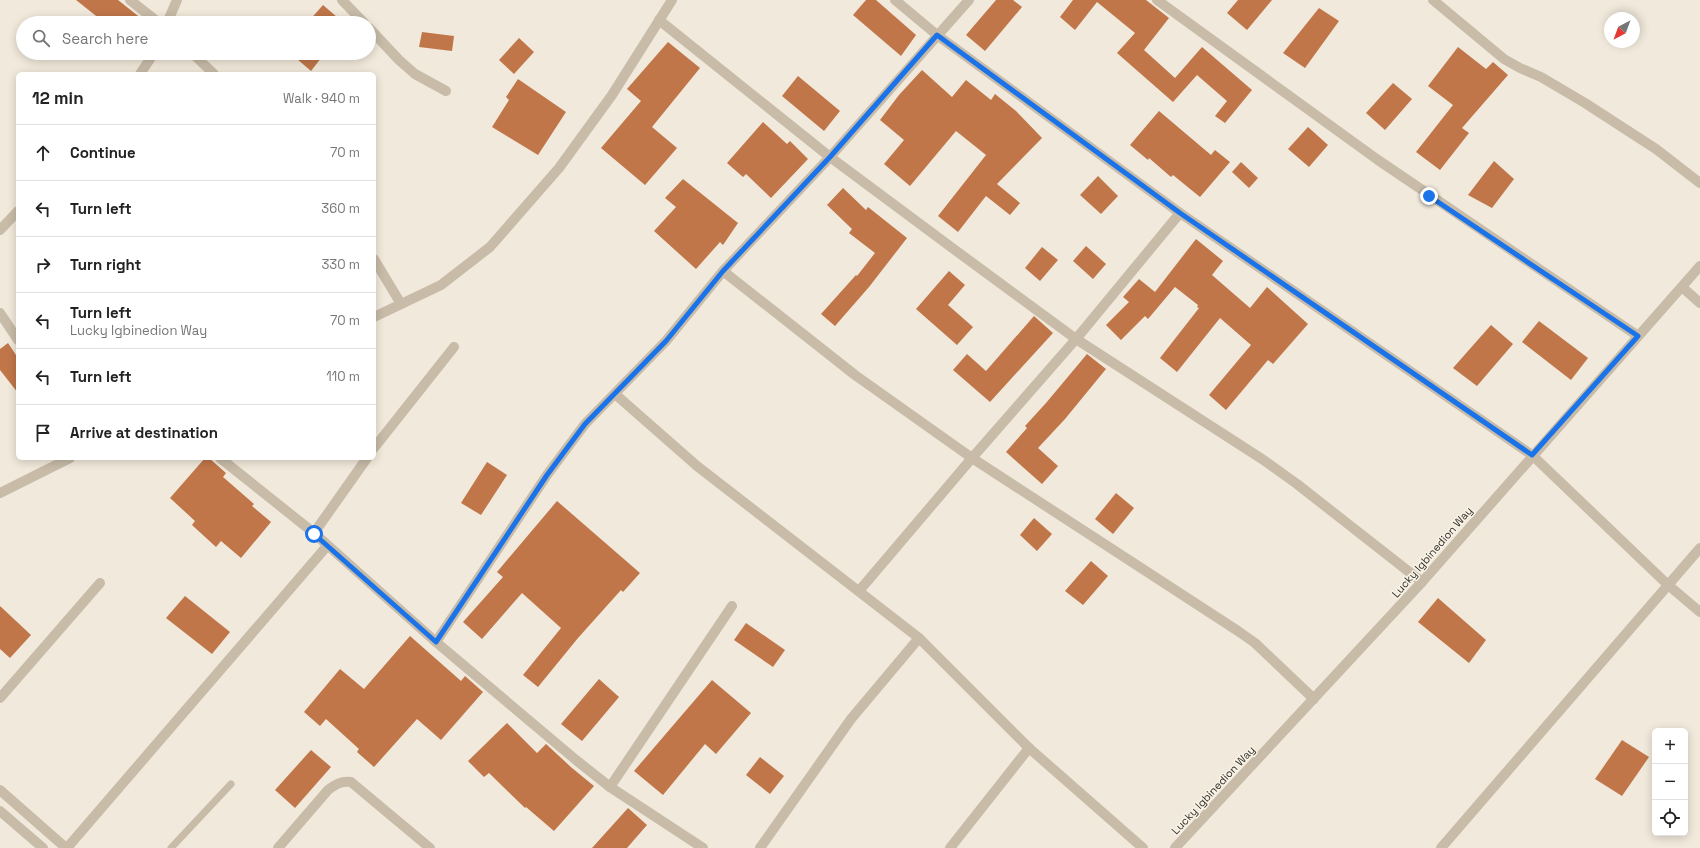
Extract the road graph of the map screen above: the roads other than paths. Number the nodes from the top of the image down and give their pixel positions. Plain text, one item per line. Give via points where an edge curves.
1 (130, 0) edge
2 (177, 0) edge
3 (342, 0) edge
4 (672, 0) edge
5 (895, 0) edge
6 (969, 0) edge
7 (1157, 0) edge
8 (1433, 0) edge
9 (150, 16) edge
10 (170, 16) edge
11 (357, 16) edge
12 (659, 20) junction
13 (376, 35) edge
14 (937, 35) junction
15 (149, 60) edge
16 (199, 60) edge
17 (141, 72) edge
18 (212, 72) edge
19 (446, 91) dead end
20 (830, 157) junction
21 (1700, 183) edge
22 (16, 213) edge
23 (1180, 213) junction
24 (0, 230) edge
25 (376, 262) edge
26 (1700, 266) edge
27 (723, 271) junction
28 (1682, 287) junction
29 (1700, 303) edge
30 (401, 304) junction
31 (0, 313) edge
32 (376, 316) edge
33 (1638, 336) junction
34 (16, 337) edge
35 (1076, 339) junction
36 (454, 347) dead end
37 (615, 394) junction
38 (376, 445) edge
39 (1532, 455) junction
40 (972, 458) junction
41 (66, 460) edge
42 (222, 460) edge
43 (366, 460) edge
44 (0, 494) edge
45 (314, 534) junction
46 (327, 546) junction
47 (1700, 548) edge
48 (100, 582) dead end
49 (1422, 582) junction
50 (1668, 584) junction
51 (859, 591) junction
52 (732, 606) dead end
53 (1700, 612) edge
54 (919, 638) junction
55 (436, 642) junction
56 (0, 698) edge
57 (1314, 699) junction
58 (1029, 748) junction
59 (231, 784) dead end
60 (610, 787) junction
61 (0, 790) edge
62 (1, 813) edge
63 (42, 848) edge
64 (67, 848) edge
65 (171, 848) edge
66 (278, 848) edge
67 (430, 848) edge
68 (703, 848) edge
69 (760, 848) edge
70 (950, 848) edge
71 (1143, 848) edge
72 (1175, 848) edge
73 (1441, 848) edge

1 - 9 street
2 - 10 street
3 - 11 street
4 - 12 street
5 - 14 street
6 - 14 street
7 - 33 street via 1378,160
8 - 21 street via 1504,59 1585,103 1656,149
12 - 20 street
12 - 30 street via 612,95 559,168 490,248 441,285
13 - 19 street via 415,74
14 - 20 street
14 - 23 street
15 - 17 street
16 - 18 street
20 - 27 street
20 - 35 street
22 - 24 street
23 - 35 street
23 - 39 street
25 - 30 street
26 - 28 street, Lucky Igbinedion Way
27 - 37 street via 666,341
27 - 40 street via 855,375
28 - 29 street
28 - 33 street, Lucky Igbinedion Way
30 - 32 street
31 - 34 street
33 - 39 street, Lucky Igbinedion Way
35 - 40 street
35 - 49 street via 1262,458
36 - 38 street
37 - 51 street via 697,466
37 - 55 street via 585,424 547,475
39 - 49 street, Lucky Igbinedion Way
39 - 50 street
40 - 51 street
40 - 57 street via 1238,631 1255,643
41 - 44 street
42 - 45 street
43 - 45 street
45 - 46 street
46 - 55 street
46 - 64 street
47 - 50 street
48 - 56 street
49 - 57 street, Lucky Igbinedion Way
50 - 53 street
50 - 73 street
51 - 54 street
52 - 60 street
54 - 58 street
54 - 69 street via 851,719
55 - 60 street
57 - 72 street, Lucky Igbinedion Way
58 - 70 street
58 - 71 street
59 - 65 lane
60 - 68 street
61 - 64 street
62 - 63 street
66 - 67 street via 328,790 344,781 351,782

